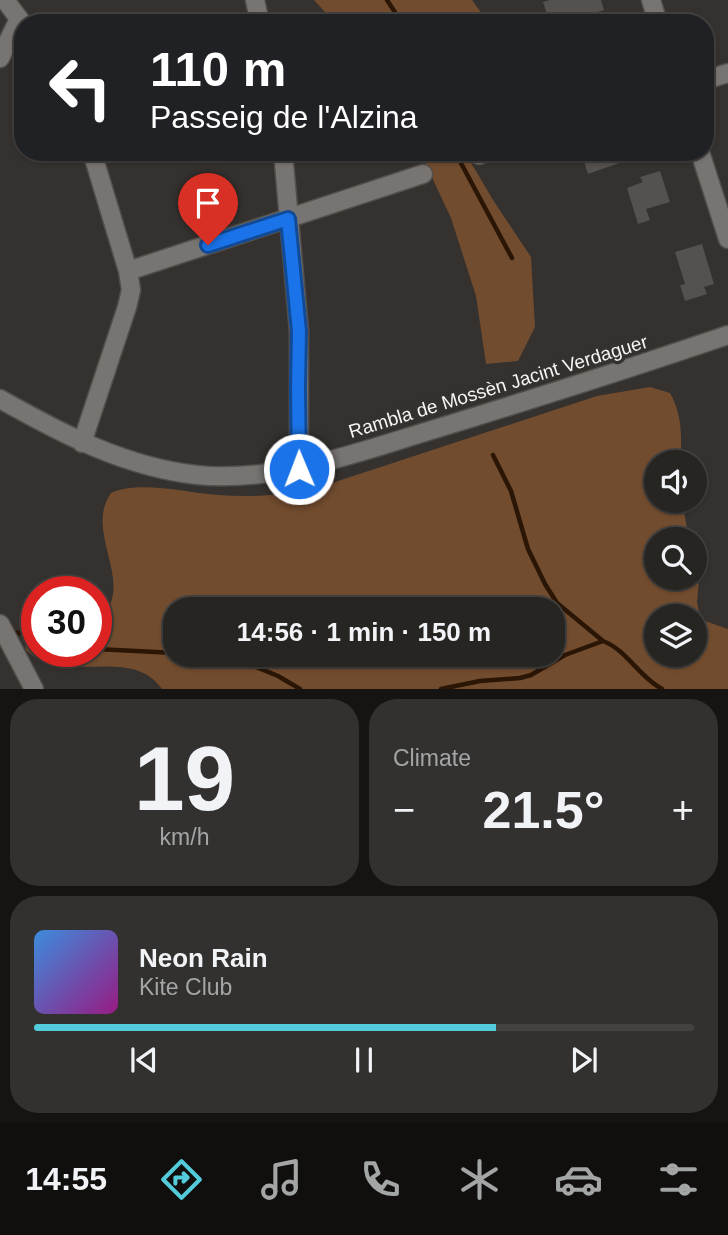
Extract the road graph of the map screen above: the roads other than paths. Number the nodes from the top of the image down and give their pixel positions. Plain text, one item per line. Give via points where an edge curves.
1 (14, 34) edge
2 (0, 58) edge
3 (95, 161) edge
4 (284, 161) edge
5 (703, 161) edge
6 (423, 174) dead end
7 (288, 219) junction
8 (728, 239) edge
9 (128, 271) junction
10 (728, 335) edge
11 (0, 399) edge
12 (82, 443) junction
13 (299, 469) junction
14 (0, 624) edge
15 (34, 689) edge

1 - 2 street
3 - 9 street
4 - 7 street
5 - 8 street
6 - 7 street
7 - 9 street
7 - 13 street via 299,331
9 - 12 street via 131,290 127,307
10 - 13 street, Rambla de Mossèn Jacint Verdaguer
11 - 12 street, Rambla de Mossèn Jacint Verdaguer
12 - 13 street, Rambla de Mossèn Jacint Verdaguer via 153,467 198,475
14 - 15 street

